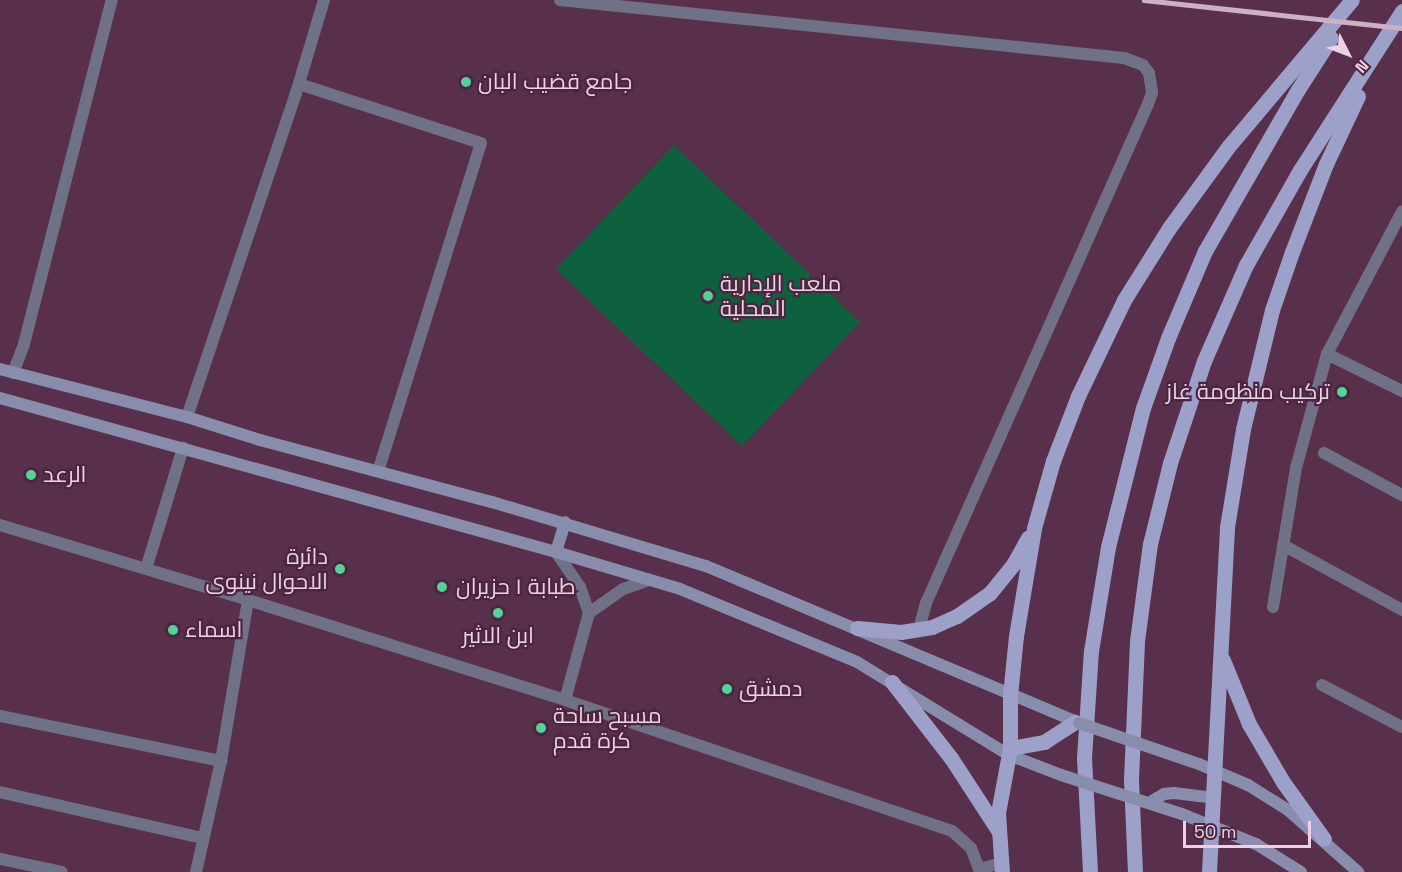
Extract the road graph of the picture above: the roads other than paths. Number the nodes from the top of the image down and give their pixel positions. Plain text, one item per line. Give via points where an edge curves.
1 (112, 0) edge
2 (324, 0) edge
3 (560, 0) edge
4 (1354, 0) edge
5 (1402, 11) edge
6 (1381, 45) junction
7 (299, 84) junction
8 (1402, 212) edge
9 (1327, 354) junction
10 (0, 369) edge
11 (13, 372) junction
12 (1402, 391) edge
13 (0, 398) edge
14 (187, 417) junction
15 (183, 448) junction
16 (1324, 453) dead end
17 (378, 471) junction
18 (1402, 495) edge
19 (565, 522) junction
20 (0, 525) edge
21 (1034, 528) junction
22 (1283, 545) junction
23 (556, 552) junction
24 (146, 569) junction
25 (649, 580) junction
26 (248, 600) junction
27 (1273, 607) dead end
28 (1402, 610) edge
29 (589, 614) junction
30 (857, 628) junction
31 (919, 630) junction
32 (1220, 648) junction
33 (892, 682) junction
34 (1322, 685) dead end
35 (1010, 695) junction
36 (565, 700) junction
37 (0, 716) edge
38 (1077, 723) junction
39 (1402, 727) edge
40 (1010, 752) junction
41 (221, 761) junction
42 (1215, 770) junction
43 (0, 792) edge
44 (1212, 798) junction
45 (1149, 803) junction
46 (1210, 825) junction
47 (998, 830) junction
48 (203, 838) junction
49 (1324, 839) junction
50 (0, 858) edge
51 (1002, 868) edge
52 (980, 871) edge
53 (6, 872) edge
54 (62, 872) edge
55 (196, 872) edge
56 (1090, 872) edge
57 (1136, 872) edge
58 (1209, 872) edge
59 (1301, 872) edge
60 (1358, 872) edge

1 - 11 street via 24,344
2 - 7 street
3 - 31 street via 1124,58 1143,65 1149,73 1152,93 1148,104 926,603
4 - 21 main road via 1228,147 1143,268 1078,396 1053,461
4 - 56 main road via 1205,251 1143,408 1108,547 1091,651 1084,758
5 - 6 main road
6 - 32 main road via 1322,174 1272,310 1234,478
6 - 57 main road via 1300,170 1246,265 1204,361 1170,464 1150,544 1137,641 1131,779
7 - 14 street
7 - 17 street via 482,142
8 - 9 street
9 - 12 street
9 - 22 street via 1296,468
10 - 11 main road
11 - 14 main road
13 - 15 main road
14 - 17 main road
15 - 23 main road
15 - 24 street
16 - 18 street
17 - 19 main road
19 - 23 main road
19 - 30 main road via 706,566
20 - 24 street
21 - 31 main road via 1007,573 981,601 945,623
21 - 35 main road
22 - 27 street
22 - 28 street
23 - 25 main road
23 - 29 street via 580,586
24 - 26 street
25 - 29 street via 616,592
25 - 33 main road via 841,654
26 - 36 street
26 - 41 street
29 - 36 street
30 - 31 main road
30 - 35 main road
32 - 42 main road
32 - 49 main road via 1249,724 1283,782
33 - 40 main road
33 - 47 main road via 946,750
34 - 39 street
35 - 38 main road
35 - 40 main road
36 - 52 street via 952,831 971,848
37 - 41 street
38 - 40 main road via 1044,742
38 - 42 main road, bridge
40 - 45 main road, bridge via 1061,775
40 - 47 main road
41 - 48 street
42 - 44 main road
42 - 49 main road via 1268,797
43 - 48 street
44 - 45 main road via 1164,794
44 - 46 main road
45 - 46 main road, bridge
46 - 58 main road
46 - 59 main road via 1256,844
47 - 51 main road
48 - 55 street
49 - 60 main road
50 - 53 street
50 - 54 street
51 - 52 street

